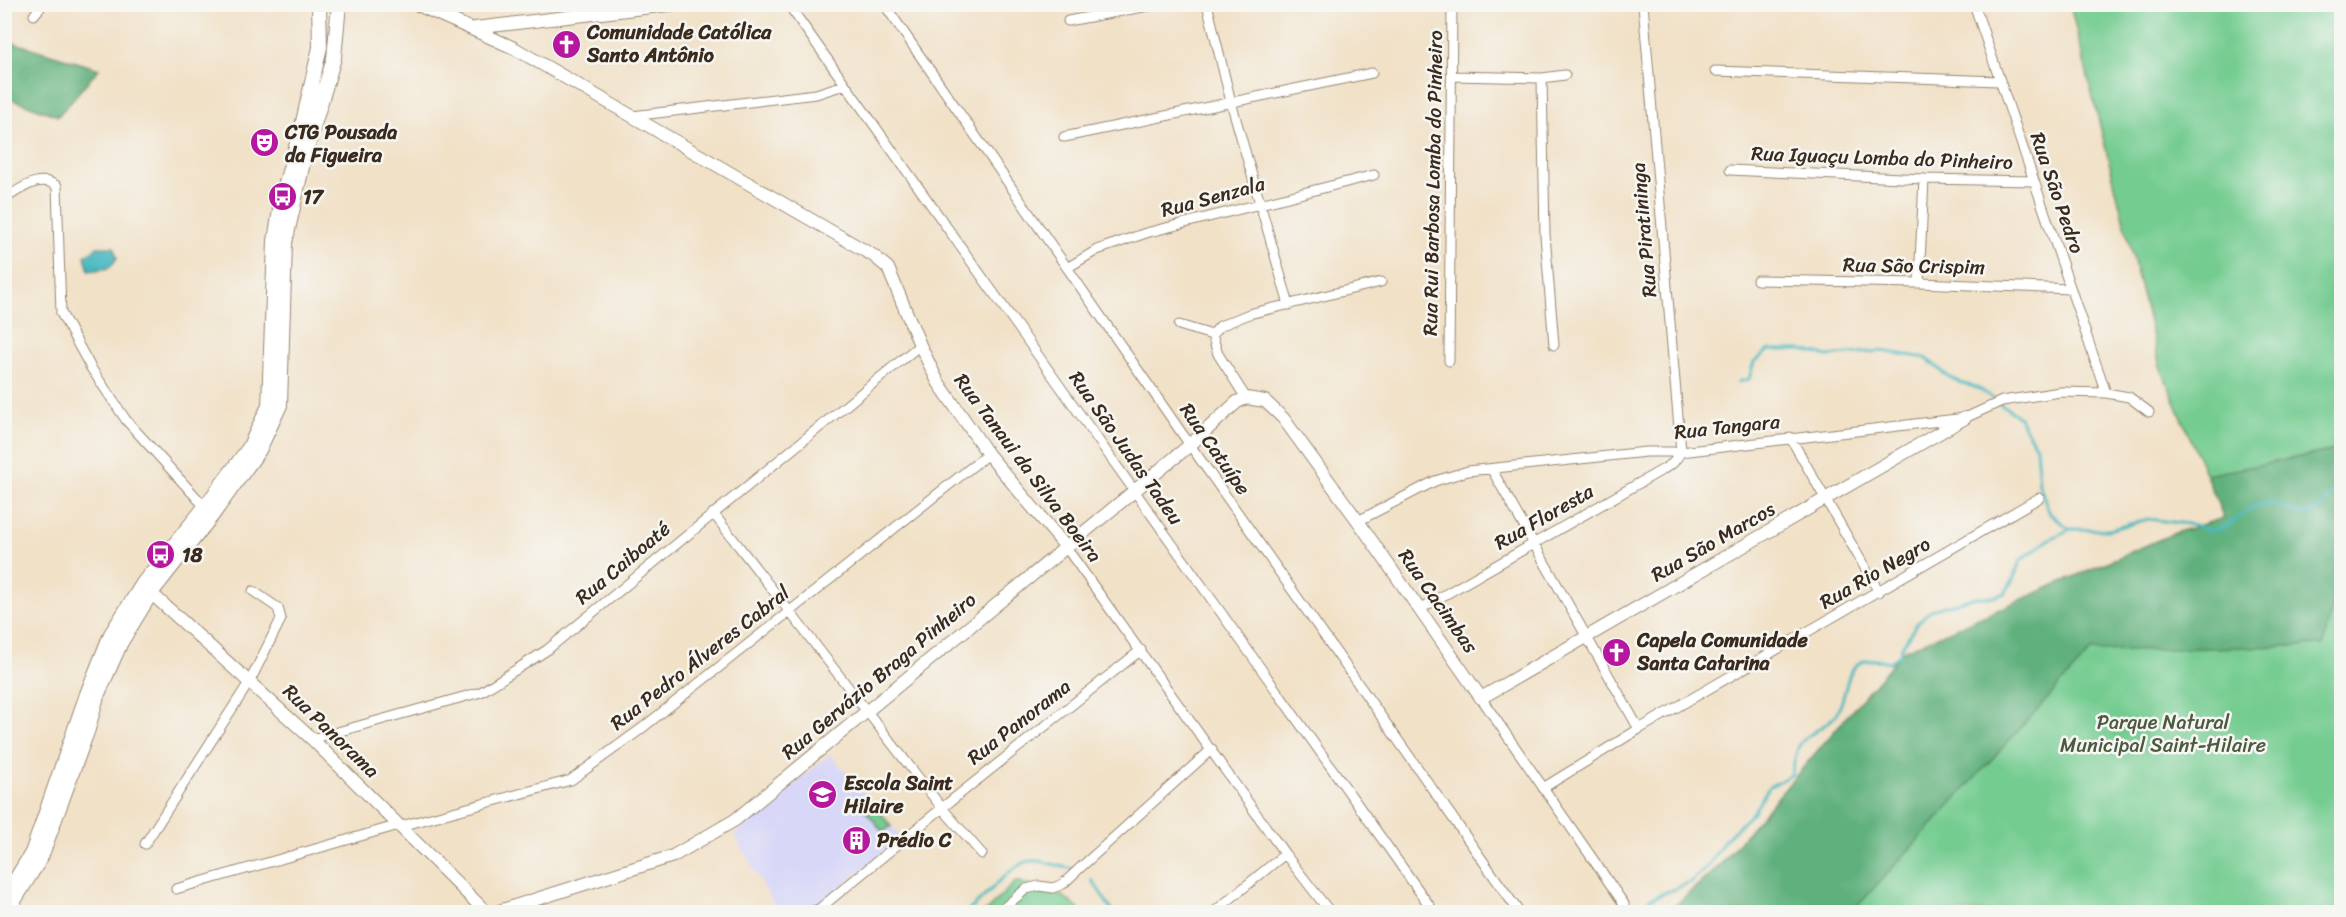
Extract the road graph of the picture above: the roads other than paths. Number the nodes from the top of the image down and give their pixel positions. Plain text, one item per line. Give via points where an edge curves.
1 (43, 4) edge
2 (319, 4) edge
3 (339, 4) edge
4 (416, 4) edge
5 (677, 4) edge
6 (788, 4) edge
7 (884, 4) edge
8 (1159, 4) edge
9 (1206, 4) edge
10 (1452, 4) edge
11 (1643, 4) edge
12 (1974, 4) edge
13 (34, 15) dead end
14 (1068, 21) dead end
15 (473, 28) junction
16 (1715, 71) dead end
17 (1372, 73) dead end
18 (1564, 75) dead end
19 (1452, 76) junction
20 (1542, 78) junction
21 (1999, 81) junction
22 (844, 85) junction
23 (1231, 102) junction
24 (632, 116) junction
25 (1064, 137) dead end
26 (1730, 170) dead end
27 (1374, 175) dead end
28 (1924, 179) junction
29 (2034, 181) junction
30 (4, 199) edge
31 (1260, 203) junction
32 (1067, 268) junction
33 (1757, 280) dead end
34 (1381, 282) dead end
35 (1918, 283) junction
36 (2070, 289) junction
37 (1289, 305) junction
38 (1179, 325) dead end
39 (1212, 335) junction
40 (920, 345) junction
41 (1554, 345) dead end
42 (1449, 361) dead end
43 (2106, 393) junction
44 (1246, 398) junction
45 (2149, 411) dead end
46 (1965, 418) junction
47 (1790, 438) junction
48 (1190, 445) junction
49 (1681, 452) junction
50 (988, 454) junction
51 (1492, 470) junction
52 (1134, 491) junction
53 (2039, 498) dead end
54 (1825, 500) junction
55 (205, 507) junction
56 (713, 513) junction
57 (1358, 521) junction
58 (1534, 543) junction
59 (1065, 546) junction
60 (148, 588) junction
61 (253, 591) dead end
62 (1879, 592) junction
63 (1420, 609) junction
64 (788, 612) junction
65 (1588, 637) junction
66 (1141, 650) junction
67 (250, 681) junction
68 (1481, 698) junction
69 (867, 710) junction
70 (1639, 729) junction
71 (312, 739) junction
72 (1212, 749) junction
73 (1543, 788) junction
74 (942, 808) junction
75 (400, 825) junction
76 (145, 844) dead end
77 (982, 854) dead end
78 (1285, 854) junction
79 (176, 889) dead end
80 (4, 899) edge
81 (1624, 904) dead end
82 (7, 912) edge
83 (486, 912) edge
84 (496, 912) edge
85 (809, 912) edge
86 (999, 912) edge
87 (1214, 912) edge
88 (1330, 912) edge
89 (1434, 912) edge
90 (1519, 912) edge

1 - 13 street
2 - 55 main road via 320,47 282,197 275,241 269,406 249,448
3 - 60 main road via 334,58 304,158 285,243 280,405 259,450 213,514
4 - 15 street, Rua Tanaui da Silva Boeira
5 - 15 street
6 - 22 street, Rua São Judas Tadeu
7 - 32 street, Rua Catuípe
8 - 14 street
9 - 23 street
10 - 19 street, Rua Rui Barbosa Lomba do Pinheiro
11 - 49 street, Rua Piratininga
12 - 21 street, Rua São Pedro
15 - 24 street, Rua Tanaui da Silva Boeira
16 - 21 street
17 - 23 street
18 - 20 street
19 - 20 street
19 - 42 street, Rua Rui Barbosa Lomba do Pinheiro
20 - 41 street via 1545,235
21 - 29 street, Rua São Pedro
22 - 24 street via 816,94
22 - 52 street, Rua São Judas Tadeu
23 - 25 street
23 - 31 street
24 - 40 street, Rua Tanaui da Silva Boeira via 874,256 888,268
26 - 28 street, Rua Iguaçu Lomba do Pinheiro
27 - 31 street, Rua Senzala
28 - 29 street, Rua Iguaçu Lomba do Pinheiro
28 - 35 street
29 - 36 street, Rua São Pedro
30 - 55 street via 36,181 50,181 57,186 61,313 126,420
31 - 32 street, Rua Senzala via 1136,236 1097,250
31 - 37 street
32 - 48 street, Rua Catuípe
33 - 35 street, Rua São Crispim
34 - 37 street
35 - 36 street, Rua São Crispim
36 - 43 street, Rua São Pedro
37 - 39 street via 1249,314 1220,326
38 - 39 street
39 - 44 street via 1218,354
40 - 50 street, Rua Tanaui da Silva Boeira via 938,382
40 - 56 street, Rua Caiboaté
43 - 45 street, Rua Tangara via 2129,397
43 - 46 street, Rua Tangara via 2060,392 2002,401
44 - 48 street, Rua Gervázio Braga Pinheiro
44 - 57 street, Rua Cacimbas via 1265,401 1283,418
46 - 47 street, Rua Tangara
46 - 54 street, Rua São Marcos
47 - 49 street, Rua Tangara
47 - 54 street
48 - 52 street, Rua Gervázio Braga Pinheiro
48 - 90 street, Rua Catuípe
49 - 51 street, Rua Tangara via 1646,452
49 - 58 street, Rua Floresta via 1662,470
50 - 59 street, Rua Tanaui da Silva Boeira
50 - 64 street, Rua Pedro Álveres Cabral
51 - 57 street, Rua Tangara via 1468,471 1435,481
51 - 58 street
52 - 59 street, Rua Gervázio Braga Pinheiro
52 - 89 street, Rua São Judas Tadeu
53 - 62 street, Rua Rio Negro
54 - 62 street
54 - 65 street, Rua São Marcos
55 - 60 main road
56 - 64 street
56 - 71 street, Rua Caiboaté via 547,650 481,692
57 - 63 street, Rua Cacimbas
58 - 63 street, Rua Floresta
58 - 65 street
59 - 66 street, Rua Tanaui da Silva Boeira
59 - 69 street, Rua Gervázio Braga Pinheiro
60 - 67 street, Rua Panorama
60 - 80 main road via 111,634 32,853
60 - 82 main road via 97,696 41,857
61 - 67 street via 278,608 281,619
62 - 70 street, Rua Rio Negro
63 - 68 street, Rua Cacimbas
64 - 69 street
64 - 75 street, Rua Pedro Álveres Cabral via 571,780
65 - 68 street, Rua São Marcos
65 - 70 street
66 - 72 street, Rua Tanaui da Silva Boeira
66 - 74 street, Rua Panorama
67 - 71 street, Rua Panorama
67 - 76 street
68 - 73 street, Rua Cacimbas
69 - 74 street
69 - 84 street, Rua Gervázio Braga Pinheiro via 735,820 673,856
70 - 73 street, Rua Rio Negro
71 - 75 street, Rua Panorama
72 - 78 street, Rua Tanaui da Silva Boeira
72 - 86 street via 1070,879 1053,888 1026,889
73 - 81 street, Rua Cacimbas
74 - 77 street
74 - 85 street, Rua Panorama via 819,909
75 - 79 street, Rua Pedro Álveres Cabral
75 - 83 street, Rua Panorama
78 - 87 street
78 - 88 street, Rua Tanaui da Silva Boeira

